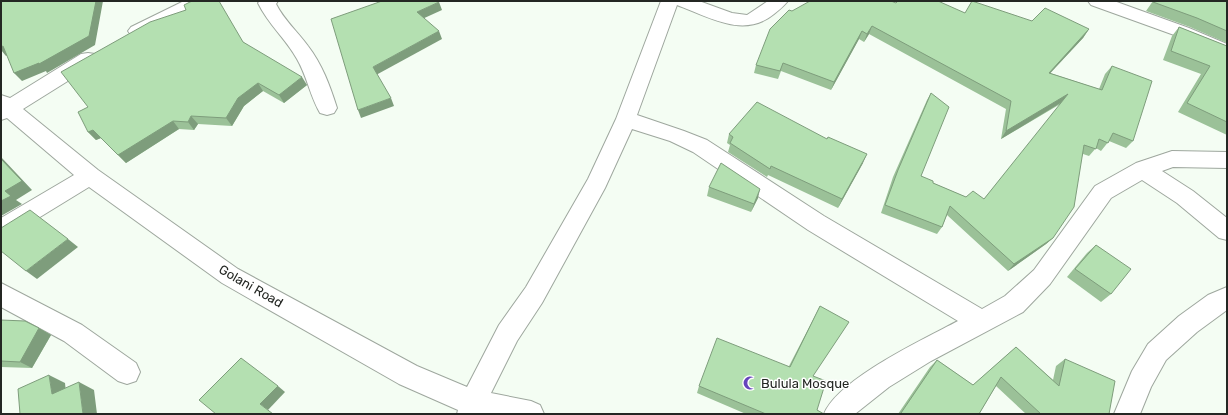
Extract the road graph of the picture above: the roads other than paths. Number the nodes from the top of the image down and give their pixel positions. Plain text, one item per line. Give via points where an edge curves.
1 (198, 1) edge
2 (268, 1) edge
3 (670, 1) edge
4 (683, 1) edge
5 (779, 1) edge
6 (1097, 1) edge
7 (120, 40) edge
8 (101, 51) edge
9 (1227, 51) edge
10 (3, 108) edge
11 (326, 108) dead end
12 (626, 119) junction
13 (1227, 160) edge
14 (1143, 169) junction
15 (90, 176) junction
16 (1, 230) edge
17 (1227, 231) edge
18 (1, 294) edge
19 (1227, 298) edge
20 (982, 322) junction
21 (127, 372) dead end
22 (471, 408) edge
23 (531, 414) edge
24 (837, 414) edge
25 (1128, 414) edge

1 - 7 street
2 - 11 street via 272,15 308,60 320,86
3 - 12 street
4 - 5 street via 731,18 748,21 766,13
6 - 9 street
8 - 10 street
10 - 15 street, Golani Road
12 - 20 street via 700,146 816,223
12 - 22 street via 597,182 534,295 508,333
13 - 14 street via 1172,159
14 - 17 street via 1185,197
14 - 20 street via 1102,192 1042,277 1014,304
15 - 16 street
15 - 22 street, Golani Road via 230,276
18 - 21 street via 73,333
19 - 25 street via 1188,324 1157,352 1141,380
20 - 24 street via 880,378
22 - 23 street, Golani Road

